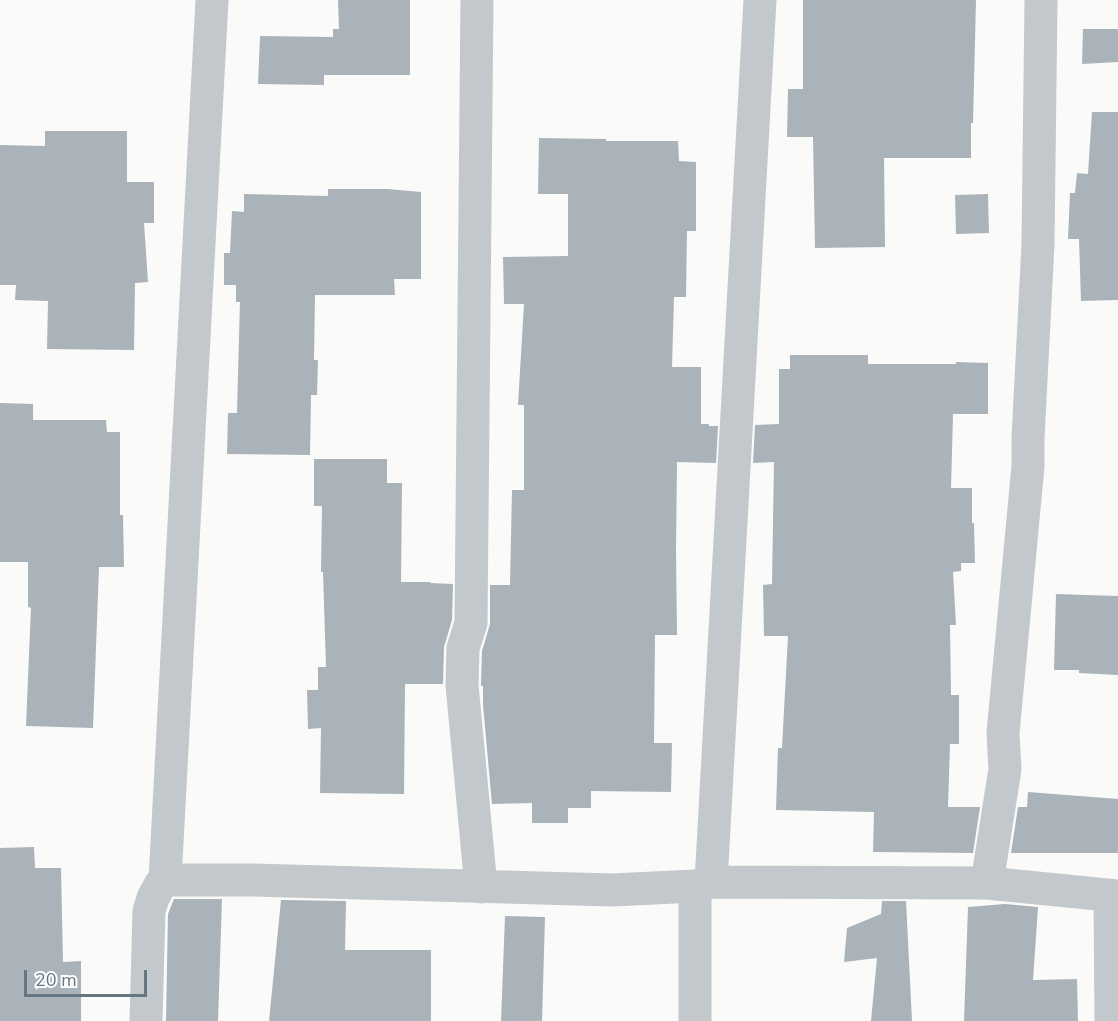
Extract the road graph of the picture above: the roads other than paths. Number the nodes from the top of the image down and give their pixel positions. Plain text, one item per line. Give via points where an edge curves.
1 (212, 0) edge
2 (477, 0) edge
3 (760, 0) edge
4 (1041, 0) edge
5 (165, 880) junction
6 (703, 884) junction
7 (987, 884) junction
8 (481, 887) junction
9 (1114, 896) edge
10 (146, 1021) edge
11 (695, 1021) edge
12 (1111, 1021) edge

1 - 5 street
2 - 8 street via 471,623 463,648 462,686
3 - 6 street
4 - 7 street via 1038,244 1028,466 1003,733 1005,769
5 - 8 street
5 - 10 street via 149,911
6 - 7 street
6 - 8 street via 612,890
6 - 11 street
7 - 9 street
9 - 12 street

